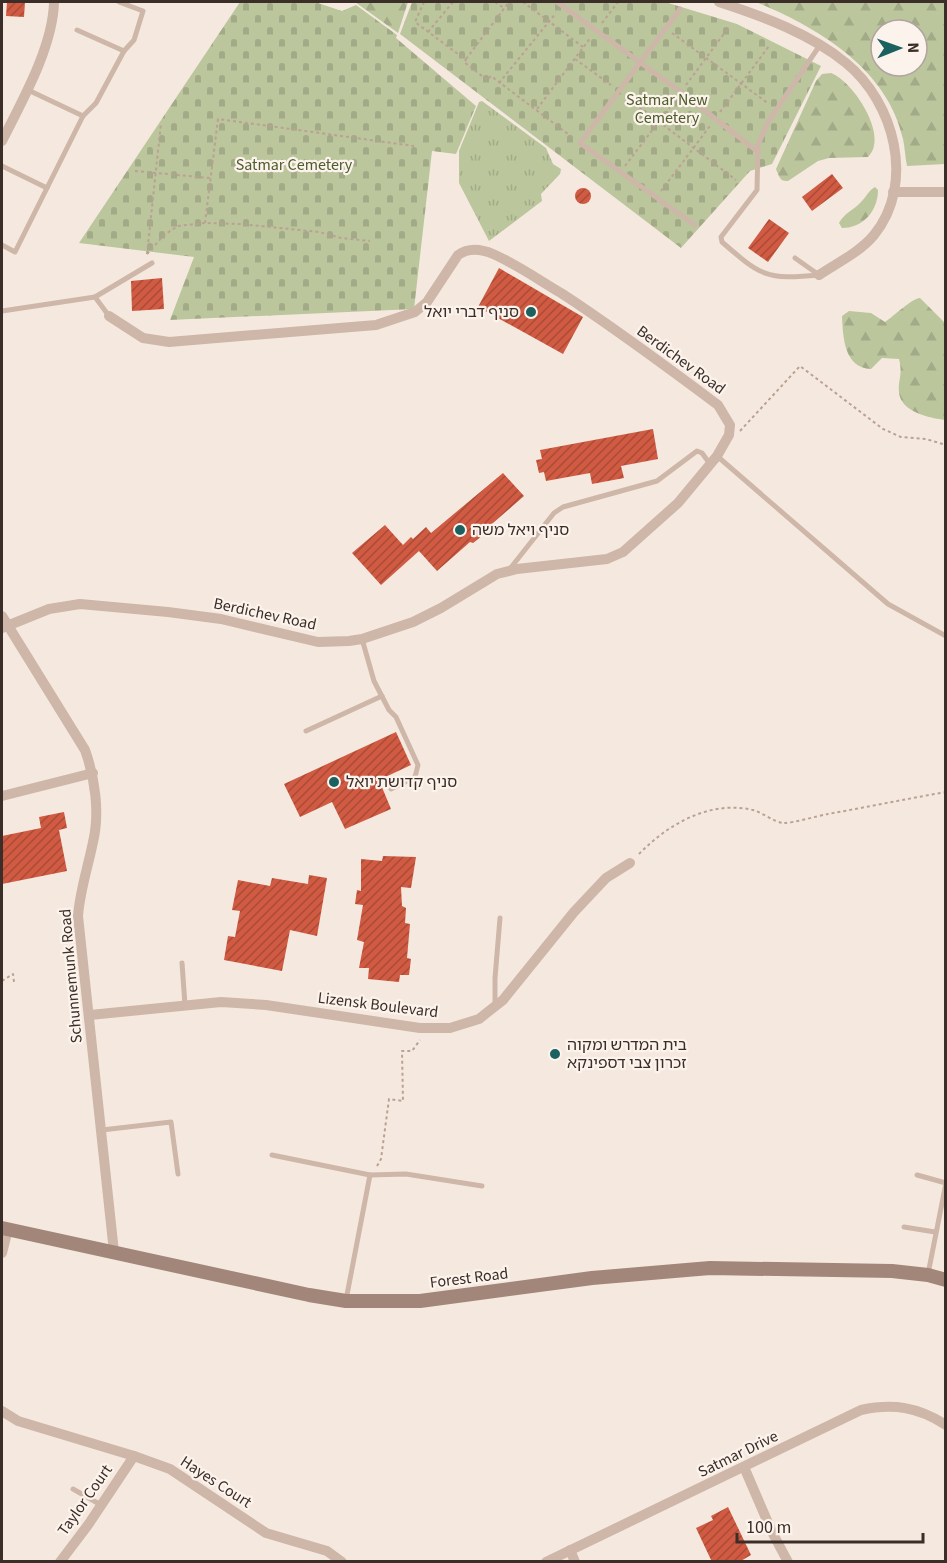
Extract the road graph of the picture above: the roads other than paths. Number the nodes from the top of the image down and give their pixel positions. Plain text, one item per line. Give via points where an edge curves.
1 (54, 2) edge
2 (119, 2) edge
3 (720, 2) edge
4 (560, 3) edge
5 (680, 9) dead end
6 (77, 30) dead end
7 (820, 45) junction
8 (124, 51) junction
9 (640, 62) junction
10 (27, 89) junction
11 (83, 116) junction
12 (2, 141) edge
13 (758, 152) junction
14 (2, 166) edge
15 (47, 188) junction
16 (893, 192) junction
17 (945, 192) edge
18 (695, 225) dead end
19 (2, 245) edge
20 (795, 258) dead end
21 (152, 263) dead end
22 (819, 274) junction
23 (95, 297) junction
24 (2, 311) edge
25 (109, 316) joint
26 (714, 460) junction
27 (508, 571) junction
28 (3, 623) edge
29 (945, 636) edge
30 (362, 639) junction
31 (381, 696) junction
32 (306, 731) dead end
33 (93, 773) junction
34 (391, 789) dead end
35 (2, 796) edge
36 (630, 863) road end
37 (500, 918) dead end
38 (182, 963) dead end
39 (185, 1005) junction
40 (495, 1006) junction
41 (90, 1015) junction
42 (102, 1130) junction
43 (272, 1155) dead end
44 (178, 1174) dead end
45 (370, 1175) junction
46 (917, 1175) dead end
47 (945, 1183) edge
48 (482, 1186) dead end
49 (904, 1227) dead end
50 (5, 1229) edge
51 (935, 1232) junction
52 (114, 1252) junction
53 (2, 1253) edge
54 (928, 1275) junction
55 (945, 1280) edge
56 (346, 1301) junction
57 (2, 1411) edge
58 (945, 1425) edge
59 (134, 1456) junction
60 (744, 1467) junction
61 (73, 1489) dead end
62 (101, 1505) junction
63 (570, 1551) junction
64 (60, 1562) edge
65 (342, 1562) edge
66 (546, 1562) edge
67 (575, 1562) edge
68 (788, 1562) edge

1 - 10 street via 49,39
2 - 8 lane via 143,11 134,40
3 - 7 street
4 - 9 lane
5 - 9 lane
6 - 8 lane
7 - 13 lane via 768,122
7 - 16 street via 860,76 882,108 894,144
8 - 11 lane via 96,104
9 - 13 lane
9 - 18 lane via 580,143
10 - 11 lane
10 - 12 street
11 - 15 lane
13 - 22 lane via 756,192 723,232 722,242 758,271 784,277
14 - 15 lane
15 - 19 lane via 15,252
16 - 17 street
16 - 22 street via 875,233 855,252
20 - 22 lane
21 - 23 lane
23 - 24 lane
23 - 25 lane
25 - 26 street, Berdichev Road via 143,338 169,342 376,325 415,312 428,302 458,255 465,250 482,251 494,254 578,304 718,405 730,425 729,435
26 - 27 street, Berdichev Road via 678,503 623,552 607,559
26 - 27 lane via 697,451 657,481 563,507
26 - 29 lane via 888,604
27 - 30 street, Berdichev Road via 413,622
28 - 30 street, Berdichev Road via 80,604 221,619 318,642
28 - 33 street, Schunnemunk Road via 85,750
30 - 31 lane
31 - 32 lane
31 - 34 lane via 396,717 418,765 415,777
33 - 35 street
33 - 41 street, Schunnemunk Road via 96,823 78,916
36 - 40 street, Lizensk Boulevard via 606,878
37 - 40 lane
38 - 39 lane
39 - 40 street, Lizensk Boulevard via 266,1005 420,1028 450,1028 479,1019
39 - 41 street, Lizensk Boulevard
41 - 42 street, Schunnemunk Road
42 - 44 lane via 171,1122
42 - 52 street, Schunnemunk Road
43 - 45 lane
45 - 48 lane via 406,1174
45 - 56 lane
46 - 47 lane
47 - 51 lane
49 - 51 lane
50 - 52 street, Forest Road
50 - 53 street
51 - 54 lane
52 - 56 street, Forest Road
54 - 55 street, Forest Road
54 - 56 street, Forest Road via 710,1268 592,1278 420,1301
57 - 59 street, Hayes Court via 18,1421
58 - 60 street, Satmar Drive via 909,1408 891,1405 861,1410
59 - 62 street, Taylor Court
59 - 65 street, Hayes Court via 171,1469 266,1533 327,1551
60 - 63 street, Satmar Drive
60 - 68 street
61 - 62 lane
62 - 64 street, Taylor Court
63 - 66 street, Satmar Drive
63 - 67 street

